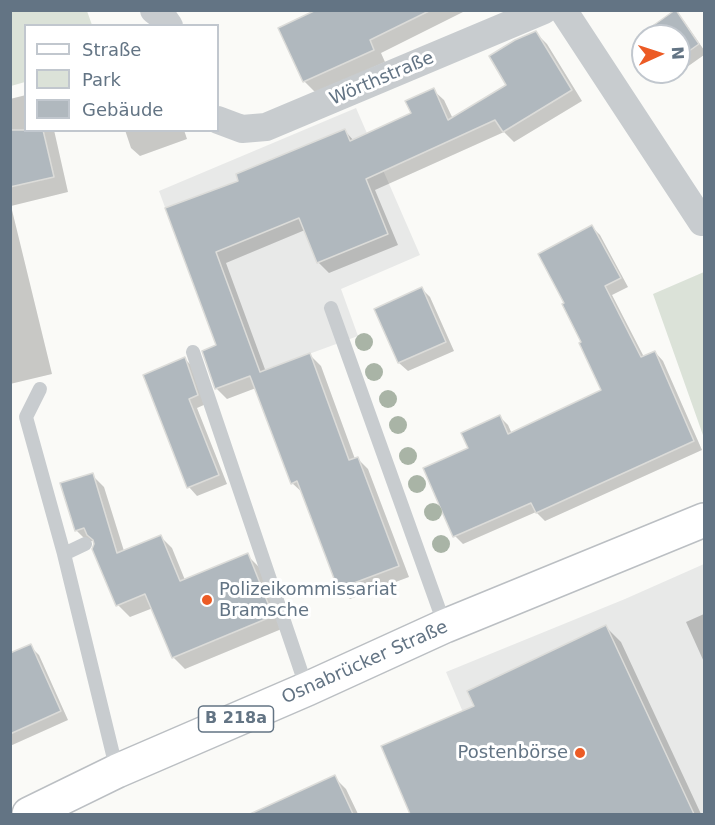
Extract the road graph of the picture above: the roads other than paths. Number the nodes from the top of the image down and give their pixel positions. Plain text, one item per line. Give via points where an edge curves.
1 (154, 10) edge
2 (544, 10) edge
3 (563, 10) edge
4 (168, 24) edge
5 (219, 120) edge
6 (702, 222) dead end
7 (331, 308) dead end
8 (194, 352) dead end
9 (40, 389) dead end
10 (705, 520) edge
11 (85, 544) dead end
12 (64, 554) junction
13 (445, 626) junction
14 (307, 689) junction
15 (117, 771) junction
16 (28, 814) edge

1 - 4 street
2 - 5 street, Wörthstraße via 266,127 242,129
3 - 6 street
7 - 13 lane
8 - 14 lane
9 - 12 lane via 26,417
10 - 13 main road, Osnabrücker Straße / B 218a
11 - 12 lane
12 - 15 lane
13 - 14 main road, Osnabrücker Straße / B 218a
14 - 15 main road, Osnabrücker Straße / B 218a
15 - 16 main road, Osnabrücker Straße / B 218a

